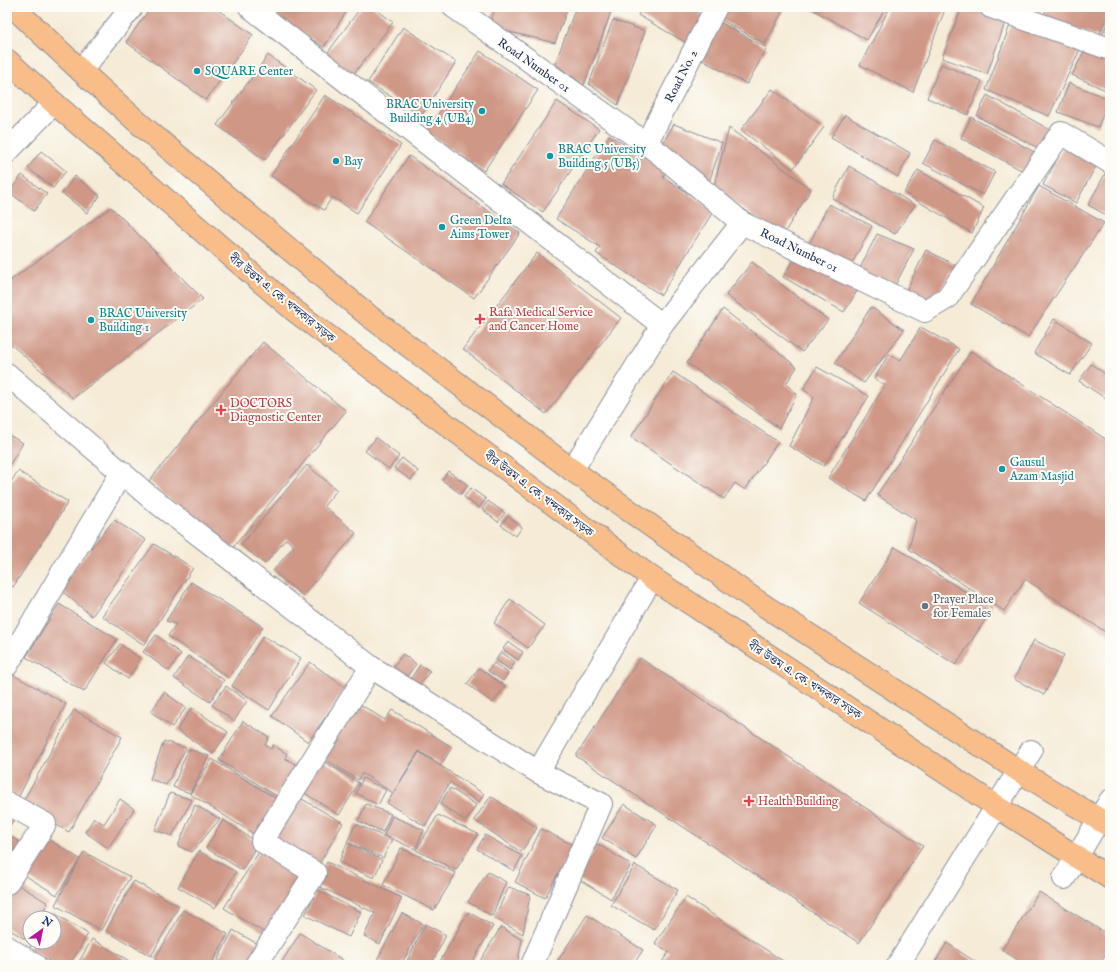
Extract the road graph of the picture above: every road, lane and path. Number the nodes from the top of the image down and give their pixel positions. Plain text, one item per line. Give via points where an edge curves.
1 (13, 7) edge
2 (132, 7) edge
3 (250, 7) edge
4 (716, 7) edge
5 (991, 7) edge
6 (460, 9) edge
7 (1038, 15) edge
8 (1110, 49) edge
9 (7, 60) edge
10 (81, 71) junction
11 (54, 103) junction
12 (646, 144) junction
13 (7, 152) edge
14 (1110, 162) edge
15 (742, 223) junction
16 (662, 325) junction
17 (7, 374) edge
18 (572, 470) junction
19 (122, 472) junction
20 (652, 578) junction
21 (7, 665) edge
22 (372, 667) junction
23 (1031, 752) dead end
24 (1019, 771) junction
25 (538, 772) junction
26 (1110, 801) edge
27 (7, 802) edge
28 (998, 807) junction
29 (1105, 823) edge
30 (1077, 857) junction
31 (1064, 878) dead end
32 (1110, 878) edge
33 (7, 883) edge
34 (7, 947) edge
35 (35, 965) edge
36 (256, 965) edge
37 (532, 965) edge
38 (898, 965) edge

1 - 10 main road
2 - 10 street
3 - 16 street
4 - 12 street, Road No. 2
5 - 7 street
6 - 12 street, Road Number 01
7 - 8 street
9 - 11 main road, বীর উত্তম এ. কে. খন্দকার সড়ক
10 - 18 main road via 369,316
11 - 13 street
11 - 20 main road, বীর উত্তম এ. কে. খন্দকার সড়ক via 296,312
12 - 15 street, Road Number 01
14 - 15 street, Road Number 01 via 1061,133 947,298 925,312
15 - 16 street
16 - 18 street
17 - 19 street
18 - 24 main road via 754,599
19 - 21 street
19 - 22 street via 151,498
20 - 25 street
20 - 28 main road, বীর উত্তম এ. কে. খন্দকার সড়ক
22 - 25 street
22 - 36 street via 262,841 315,873
23 - 24 street
24 - 28 street
24 - 29 main road
25 - 37 street via 601,804
26 - 29 street
27 - 33 street via 45,824
28 - 30 main road, বীর উত্তম এ. কে. খন্দকার সড়ক
28 - 38 street
29 - 30 street
30 - 31 street
30 - 32 main road, বীর উত্তম এ. কে. খন্দকার সড়ক
34 - 35 street

